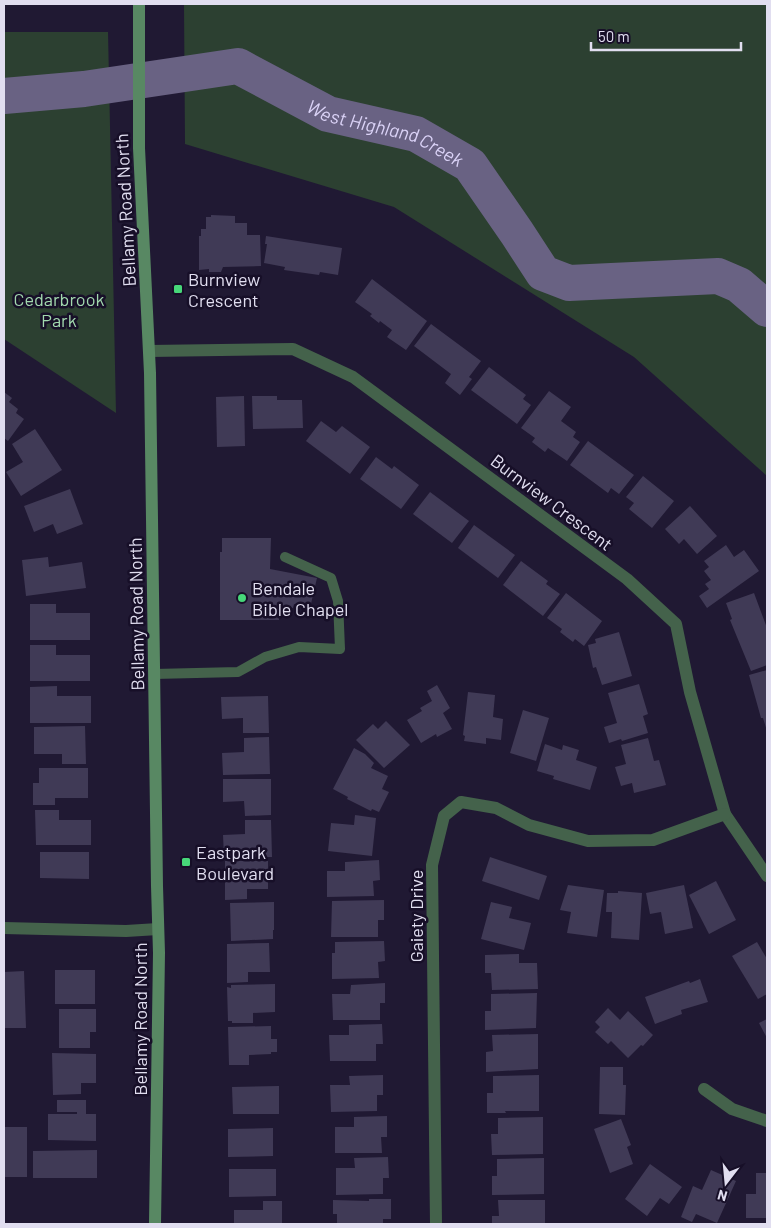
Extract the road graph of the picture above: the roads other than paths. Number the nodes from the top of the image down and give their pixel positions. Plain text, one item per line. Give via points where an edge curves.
1 (139, 4) edge
2 (150, 351) junction
3 (285, 557) dead end
4 (154, 674) junction
5 (725, 814) junction
6 (767, 876) edge
7 (4, 928) edge
8 (158, 929) junction
9 (704, 1089) dead end
10 (767, 1122) edge
11 (155, 1224) edge
12 (436, 1224) edge

1 - 2 street, Bellamy Road North via 139,148
2 - 4 street, Bellamy Road North
2 - 5 street, Burnview Crescent via 293,349 354,377 627,579 676,624 690,692
3 - 4 lane via 331,578 338,601 340,649 299,647 265,657 238,672
4 - 8 street, Bellamy Road North
5 - 6 street, Burnview Crescent
5 - 12 street, Gaiety Drive via 653,840 588,841 529,825 496,808 461,802 444,816 432,865
7 - 8 street
8 - 11 street, Bellamy Road North
9 - 10 street via 732,1109

